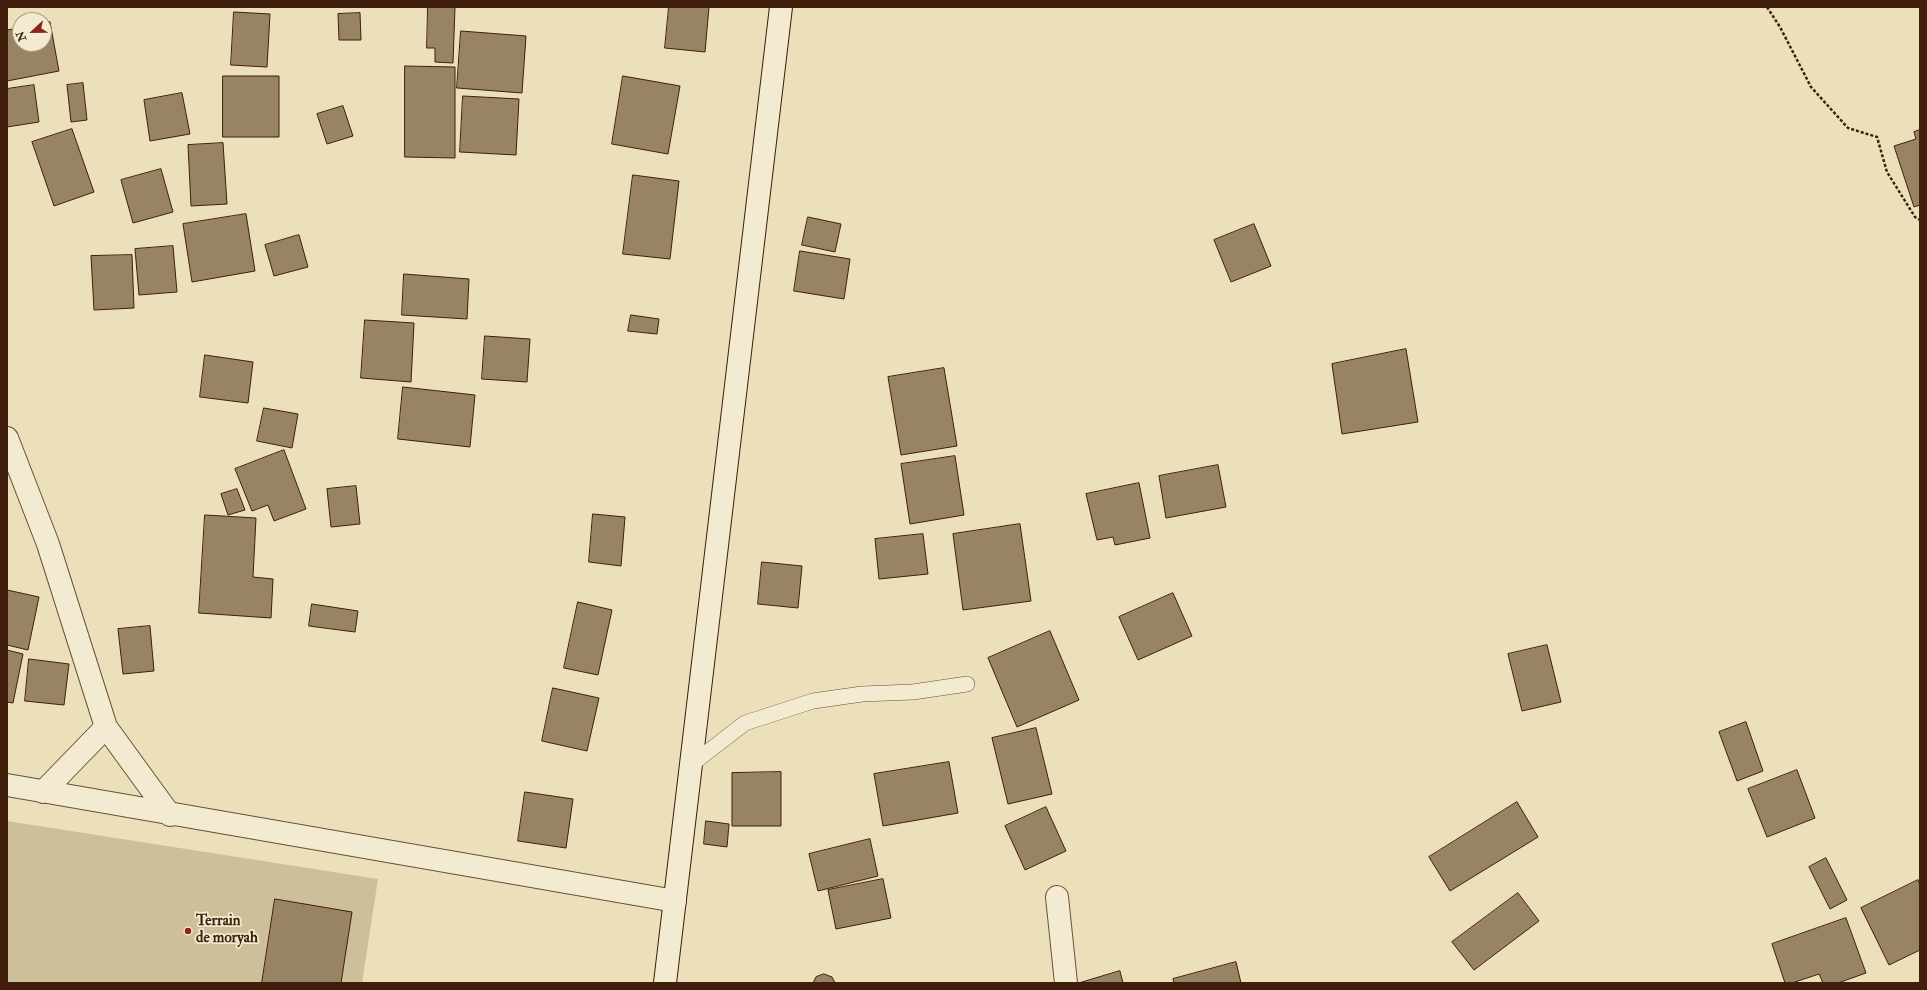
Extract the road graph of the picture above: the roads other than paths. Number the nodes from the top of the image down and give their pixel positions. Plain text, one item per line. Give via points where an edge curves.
1 (781, 7) edge
2 (7, 438) edge
3 (967, 684) dead end
4 (106, 727) junction
5 (692, 764) junction
6 (7, 786) edge
7 (43, 792) junction
8 (170, 815) junction
9 (1056, 897) dead end
10 (675, 901) junction
11 (665, 983) edge
12 (1066, 983) edge

1 - 5 street
2 - 4 street via 48,544
3 - 5 lane via 913,692 862,694 813,701 745,723
4 - 7 street
4 - 8 street
5 - 10 street
6 - 7 street
7 - 8 street
8 - 10 street
9 - 12 street
10 - 11 street

